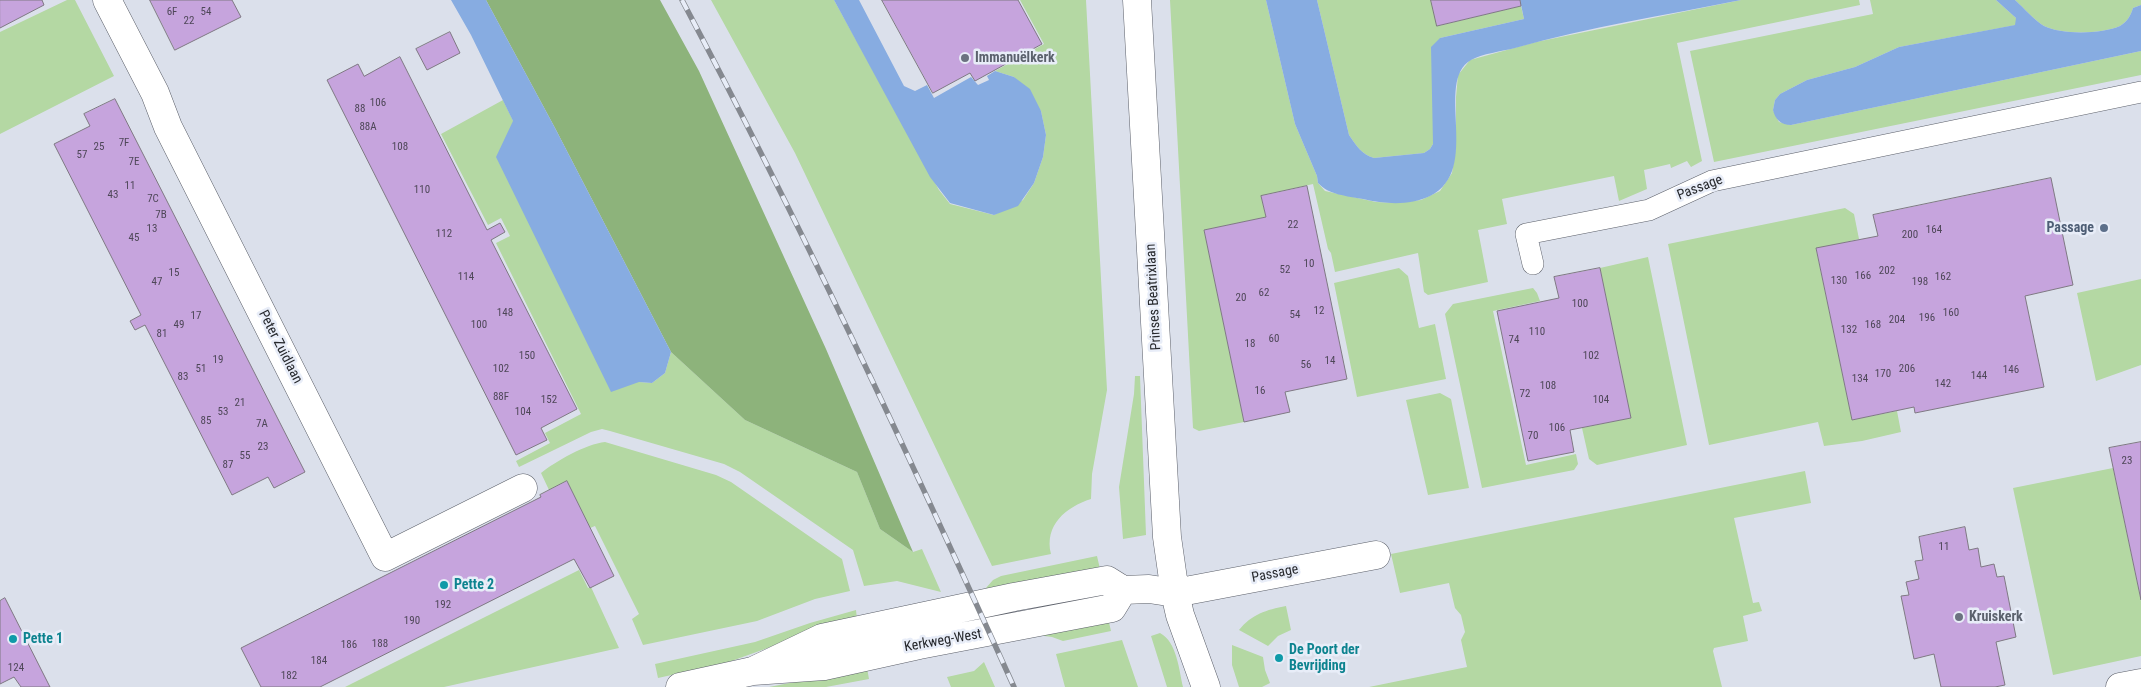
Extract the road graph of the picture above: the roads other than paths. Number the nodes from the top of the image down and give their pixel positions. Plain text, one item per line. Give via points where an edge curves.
1 (106, 0) edge
2 (1137, 0) edge
3 (2141, 92) edge
4 (1533, 264) dead end
5 (523, 488) dead end
6 (1376, 555) dead end
7 (1175, 593) junction
8 (2141, 683) edge
9 (680, 687) edge
10 (1206, 687) edge
11 (2120, 687) edge

1 - 5 street, Peter Zuidlaan via 385,557
2 - 7 street, Prinses Beatrixlaan via 1166,527
3 - 4 lane, Passage via 1712,181 1649,210 1526,234
6 - 7 street, Passage
7 - 9 street, Kerkweg-West via 1123,590 1107,580 822,638 753,671
7 - 10 street, Prinses Beatrixlaan
8 - 11 street

